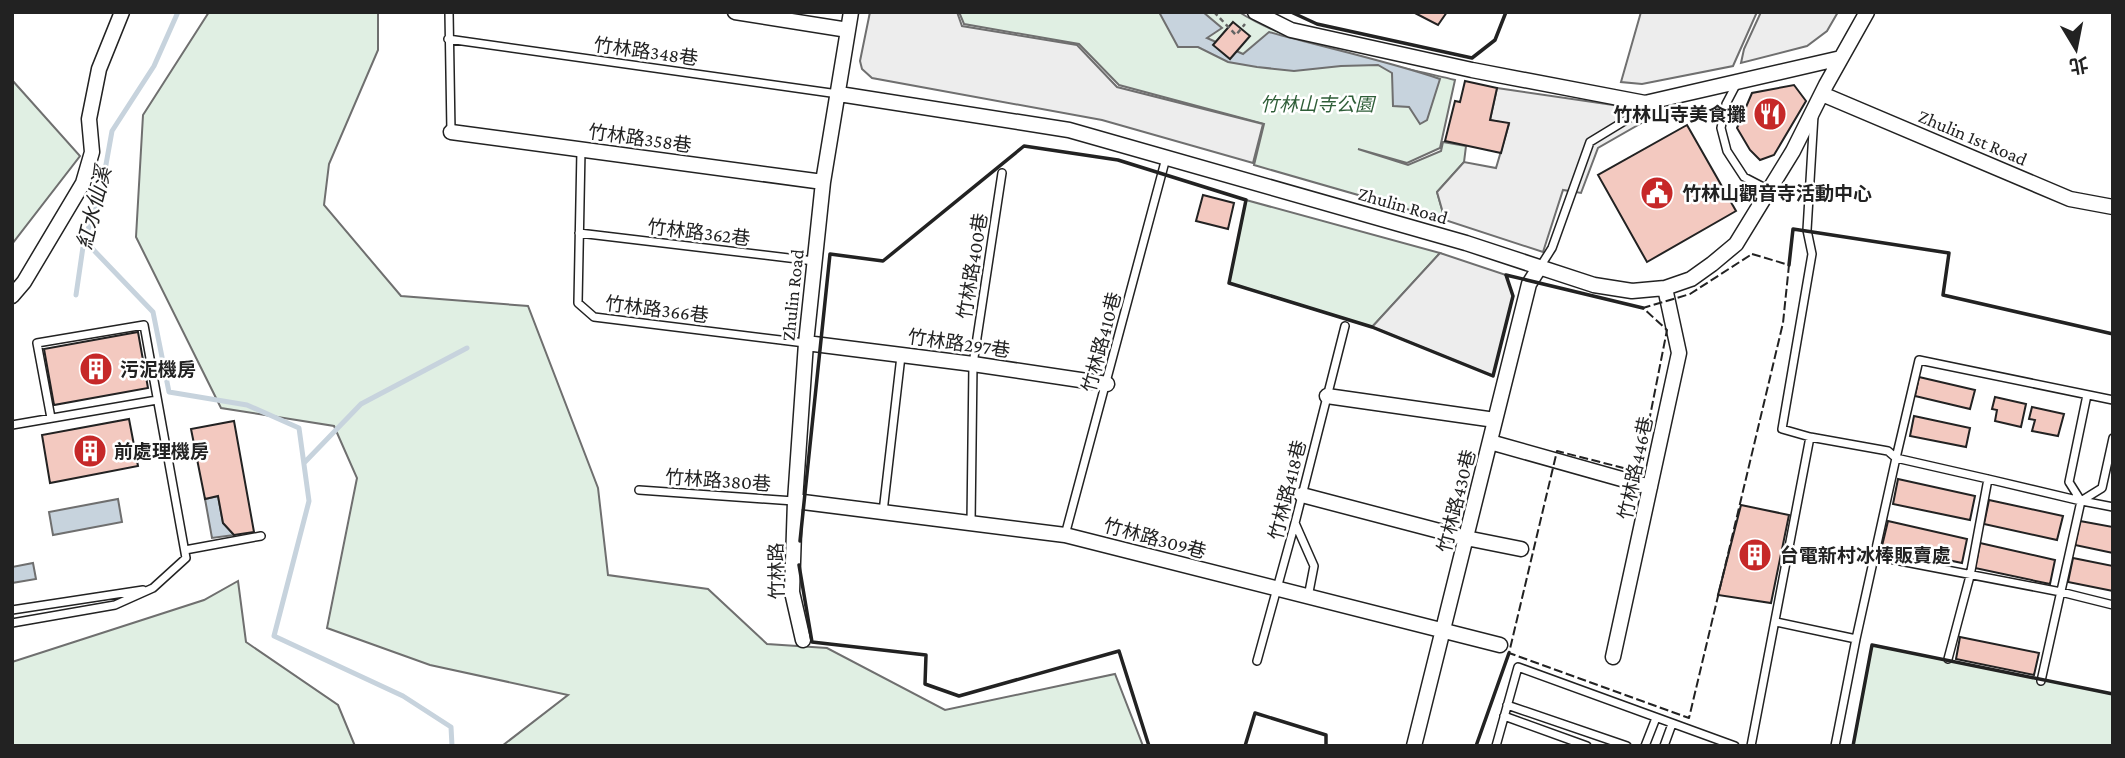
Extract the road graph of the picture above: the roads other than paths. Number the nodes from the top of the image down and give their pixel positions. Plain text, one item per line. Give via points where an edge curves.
1 (122, 12) edge
2 (449, 12) edge
3 (735, 12) edge
4 (851, 12) edge
5 (1867, 12) edge
6 (794, 17) edge
7 (1251, 17) edge
8 (848, 30) junction
9 (448, 39) junction
10 (1841, 58) junction
11 (1737, 82) junction
12 (839, 94) junction
13 (1822, 94) junction
14 (1645, 103) junction
15 (1815, 107) junction
16 (451, 132) joint
17 (582, 150) junction
18 (1166, 157) junction
19 (1002, 173) dead end
20 (823, 182) junction
21 (1770, 191) junction
22 (2113, 207) edge
23 (579, 233) junction
24 (814, 261) junction
25 (1539, 268) junction
26 (1665, 288) junction
27 (12, 296) edge
28 (1345, 326) dead end
29 (806, 343) junction
30 (902, 355) junction
31 (973, 364) junction
32 (1107, 384) junction
33 (2087, 395) junction
34 (1327, 396) junction
35 (157, 400) junction
36 (2113, 400) edge
37 (51, 418) junction
38 (1495, 420) junction
39 (12, 425) edge
40 (1810, 437) junction
41 (2113, 438) edge
42 (1490, 442) junction
43 (1896, 458) junction
44 (1988, 479) junction
45 (1650, 487) junction
46 (639, 490) dead end
47 (1302, 495) junction
48 (795, 501) junction
49 (2081, 501) junction
50 (2113, 507) edge
51 (883, 512) junction
52 (971, 523) junction
53 (1295, 523) junction
54 (1065, 535) junction
55 (261, 536) dead end
56 (1466, 538) junction
57 (1521, 549) dead end
58 (185, 550) junction
59 (1874, 556) junction
60 (1970, 576) junction
61 (153, 588) junction
62 (1277, 590) junction
63 (2061, 592) junction
64 (1308, 598) junction
65 (2113, 605) edge
66 (12, 610) edge
67 (1776, 622) junction
68 (12, 623) edge
69 (1443, 631) junction
70 (1856, 639) junction
71 (803, 640) dead end
72 (1500, 645) dead end
73 (1613, 657) dead end
74 (1948, 659) dead end
75 (1257, 661) dead end
76 (2041, 681) dead end
77 (1507, 705) junction
78 (1504, 716) junction
79 (1656, 718) junction
80 (1672, 724) junction
81 (1414, 746) edge
82 (1496, 746) edge
83 (1587, 746) edge
84 (1628, 746) edge
85 (1645, 746) edge
86 (1664, 746) edge
87 (1735, 746) edge
88 (1751, 746) edge
89 (1835, 746) edge

1 - 27 street via 99,69 89,119 92,152 83,183
2 - 9 lane
3 - 6 street
4 - 8 street, Zhulin Road
5 - 10 street, Zhulin Road
6 - 8 street
7 - 14 street via 1472,70
8 - 12 street, Zhulin Road
9 - 12 lane, 竹林路348巷
9 - 16 lane
10 - 11 street
10 - 13 street, Zhulin Road
11 - 14 street
11 - 21 lane via 1721,128 1727,151 1744,177
12 - 18 street, Zhulin Road via 1069,130
12 - 20 street, Zhulin Road
13 - 15 street, Zhulin Road
13 - 22 street, Zhulin 1st Road via 2070,199
14 - 25 lane via 1590,142 1552,248
15 - 21 street, Zhulin Road
15 - 40 lane via 1807,230 1812,254 1782,429
16 - 17 street, 竹林路358巷
17 - 20 street, 竹林路358巷
17 - 23 lane, 竹林路366巷
18 - 25 street, Zhulin Road
18 - 32 lane, 竹林路410巷
19 - 31 lane, 竹林路400巷
20 - 24 street, Zhulin Road
21 - 26 street, Zhulin Road via 1735,244 1691,279
23 - 24 lane, 竹林路362巷
23 - 29 lane, 竹林路366巷 via 578,303 594,317
24 - 29 street, Zhulin Road
25 - 26 street, Zhulin Road via 1594,285 1632,291
25 - 38 street, 竹林路430巷 via 1529,284
26 - 45 street, 竹林路446巷 via 1679,353
28 - 34 lane, 竹林路418巷
29 - 30 street, 竹林路297巷
29 - 48 street, Zhulin Road
30 - 31 street, 竹林路297巷
30 - 51 lane
31 - 32 street, 竹林路297巷
31 - 52 lane, 竹林路400巷
32 - 54 lane, 竹林路410巷
33 - 36 lane
33 - 43 lane via 1919,360
33 - 49 lane via 2069,482
34 - 38 street
34 - 47 lane, 竹林路418巷
35 - 37 lane
35 - 37 lane via 144,325 37,343
35 - 58 lane
37 - 39 lane
38 - 42 street, 竹林路430巷
40 - 43 lane via 1888,451
40 - 67 lane
41 - 49 lane via 2102,488
42 - 45 street
42 - 56 street, 竹林路430巷
43 - 44 lane
43 - 59 lane
44 - 49 lane
44 - 60 lane
45 - 73 street, 竹林路446巷
46 - 48 lane, 竹林路380巷
47 - 53 lane, 竹林路418巷
47 - 56 street
48 - 51 street, 竹林路309巷
48 - 71 street, 竹林路 via 792,592
49 - 50 lane
49 - 63 lane
51 - 52 street, 竹林路309巷
52 - 54 street, 竹林路309巷
53 - 62 lane, 竹林路418巷
53 - 64 lane via 1314,566
54 - 62 street, 竹林路309巷
55 - 58 lane
56 - 57 street
56 - 69 street, 竹林路430巷
58 - 61 lane via 186,558
59 - 60 lane
59 - 70 lane
60 - 63 lane
60 - 74 lane
61 - 66 lane
61 - 68 lane via 115,605
62 - 64 street, 竹林路309巷
62 - 75 lane, 竹林路418巷
63 - 65 lane
63 - 76 lane
64 - 69 street, 竹林路309巷
67 - 70 lane
67 - 88 lane
69 - 72 street, 竹林路309巷
69 - 81 street, 竹林路430巷
70 - 89 lane
77 - 78 lane
77 - 79 lane via 1518,667
77 - 84 lane
78 - 82 lane
78 - 83 lane
79 - 80 lane
79 - 85 lane
80 - 86 lane
80 - 87 lane

